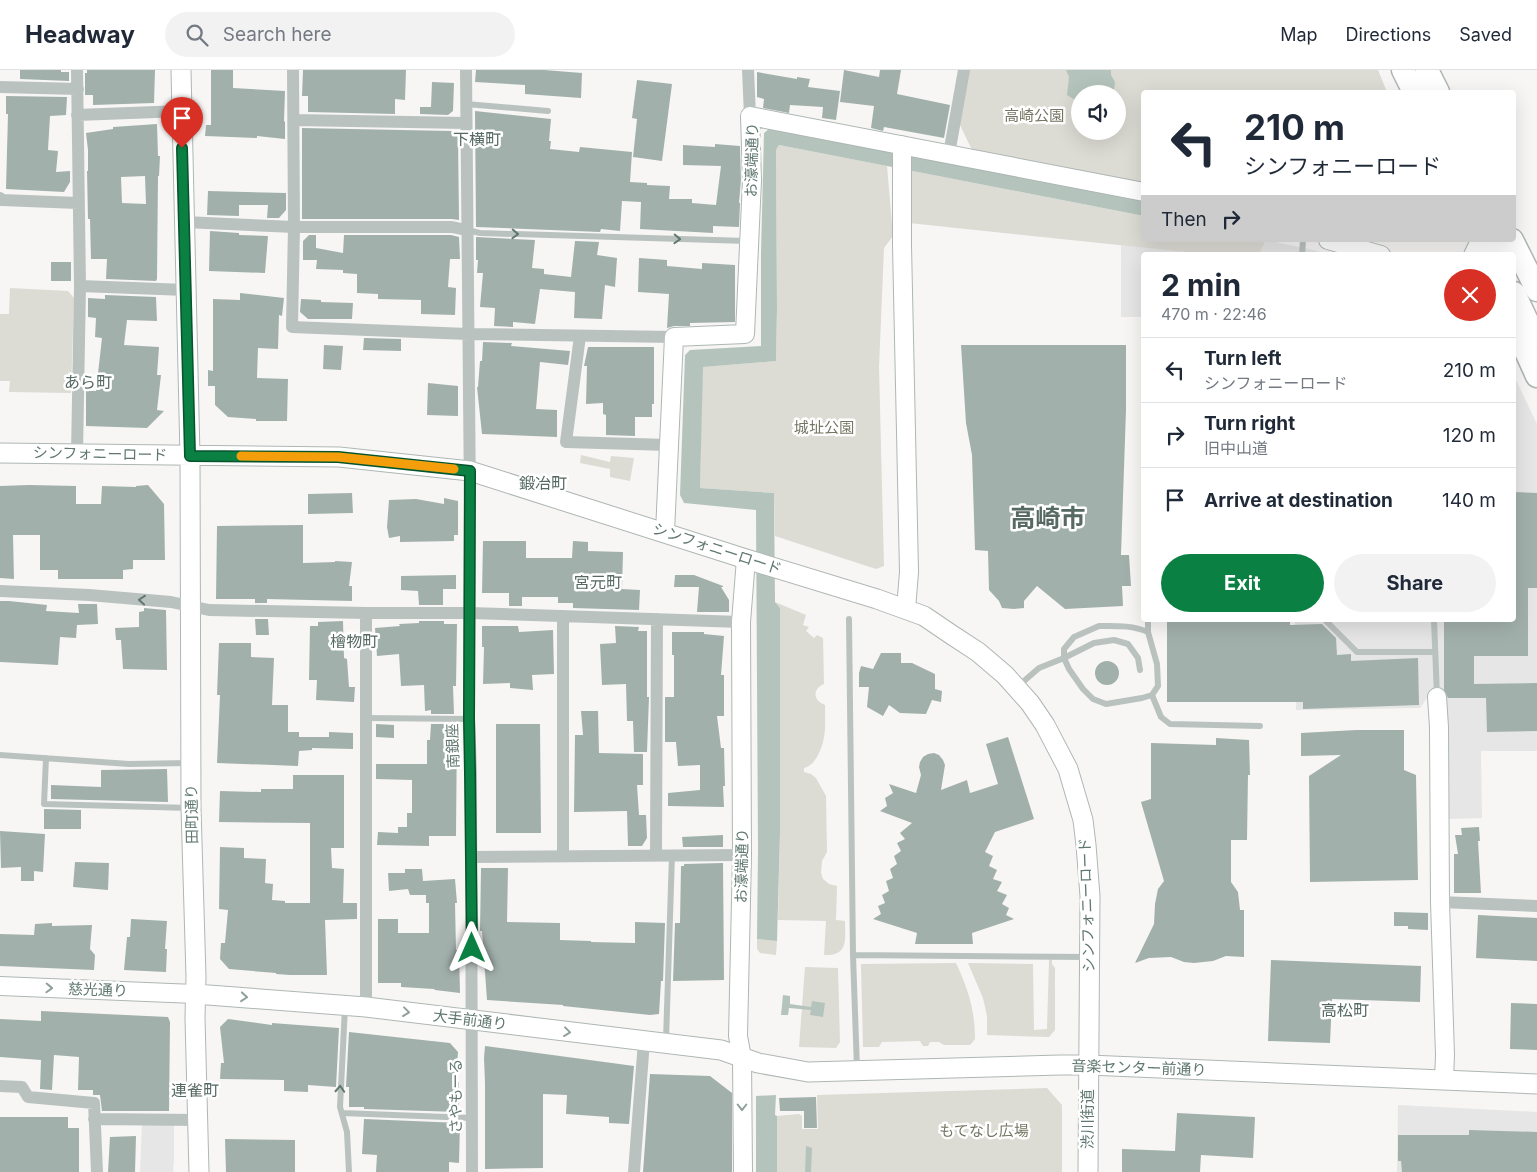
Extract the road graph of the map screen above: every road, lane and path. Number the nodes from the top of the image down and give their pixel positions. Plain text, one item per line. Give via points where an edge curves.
1 (77, 70) edge
2 (181, 70) edge
3 (293, 70) edge
4 (466, 70) edge
5 (748, 70) edge
6 (964, 70) edge
7 (1402, 70) edge
8 (1427, 70) edge
9 (0, 87) edge
10 (78, 89) junction
11 (1410, 90) edge
12 (1413, 90) edge
13 (1437, 90) edge
14 (466, 104) junction
15 (182, 111) junction
16 (548, 111) dead end
17 (77, 115) junction
18 (750, 116) junction
19 (294, 120) junction
20 (466, 123) junction
21 (902, 149) junction
22 (949, 154) junction
23 (1141, 191) edge
24 (0, 198) edge
25 (78, 203) junction
26 (184, 222) junction
27 (294, 227) junction
28 (466, 230) junction
29 (749, 241) junction
30 (1335, 242) edge
31 (1513, 242) edge
32 (1370, 252) edge
33 (80, 286) junction
34 (186, 290) junction
35 (1537, 290) edge
36 (1516, 297) edge
37 (1516, 329) edge
38 (468, 334) junction
39 (580, 336) junction
40 (674, 338) junction
41 (1537, 341) edge
42 (1537, 376) edge
43 (669, 445) junction
44 (0, 453) edge
45 (77, 454) junction
46 (190, 456) junction
47 (470, 471) junction
48 (665, 532) junction
49 (746, 559) junction
50 (0, 591) edge
51 (190, 605) junction
52 (906, 610) junction
53 (366, 613) junction
54 (470, 613) junction
55 (563, 616) junction
56 (656, 619) junction
57 (849, 619) dead end
58 (741, 622) junction
59 (1148, 622) edge
60 (1327, 622) edge
61 (1434, 622) edge
62 (1148, 632) junction
63 (1435, 652) junction
64 (1064, 658) junction
65 (1140, 670) dead end
66 (1016, 688) junction
67 (1152, 695) junction
68 (1437, 697) joint
69 (366, 718) junction
70 (469, 719) junction
71 (1260, 726) dead end
72 (0, 755) edge
73 (46, 758) junction
74 (191, 764) junction
75 (191, 808) junction
76 (742, 854) junction
77 (563, 855) junction
78 (656, 855) junction
79 (672, 855) junction
80 (471, 857) junction
81 (1440, 902) junction
82 (1537, 906) edge
83 (853, 955) junction
84 (1089, 957) junction
85 (0, 986) edge
86 (195, 994) junction
87 (345, 1006) junction
88 (366, 1007) junction
89 (472, 1021) junction
90 (644, 1042) junction
91 (666, 1044) junction
92 (742, 1058) junction
93 (1088, 1065) junction
94 (857, 1071) junction
95 (1444, 1080) junction
96 (1537, 1084) edge
97 (0, 1086) edge
98 (342, 1113) junction
99 (472, 1118) junction
100 (94, 1119) junction
101 (197, 1120) junction
102 (97, 1172) edge
103 (199, 1172) edge
104 (349, 1172) edge
105 (472, 1172) edge
106 (634, 1172) edge
107 (743, 1172) edge
108 (1088, 1172) edge

1 - 10 street
2 - 15 main road, 田町通り
3 - 19 street
4 - 14 street, 南銀座
5 - 18 street
6 - 22 street
7 - 11 highway
7 - 12 highway
8 - 13 highway
9 - 10 street
10 - 17 street
14 - 16 lane
14 - 20 street, 南銀座
15 - 17 street
15 - 26 main road, 田町通り
17 - 25 street
18 - 21 street, お濠端通り
18 - 29 street, お濠端通り via 752,180
19 - 20 street
19 - 27 street
20 - 28 street, 南銀座
21 - 22 street, お濠端通り
21 - 52 street via 909,572
22 - 23 street, お濠端通り
24 - 25 street
25 - 33 street
26 - 27 street
26 - 34 main road, 田町通り
27 - 28 street via 452,227
27 - 38 street via 292,327
28 -> 29 lane
28 - 38 street, 南銀座
29 - 40 street, お濠端通り via 745,334
30 - 32 street
31 - 35 highway
33 - 34 street
33 - 45 street
34 - 46 main road, 田町通り
36 - 41 highway
37 - 42 highway
38 - 39 street
38 - 47 street, 南銀座
39 - 40 street
39 - 43 street via 566,442
40 - 43 street
43 - 48 street
44 - 45 main road, シンフォニーロード
45 - 46 main road, シンフォニーロード
46 - 47 main road, シンフォニーロード via 338,457
46 - 51 main road, 田町通り
47 - 48 main road, シンフォニーロード
47 - 54 street, 南銀座
48 - 49 main road, シンフォニーロード
49 - 52 main road, シンフォニーロード
49 - 58 street, お濠端通り
51 -> 50 street via 89,595
51 - 53 street via 209,610
51 - 74 main road, 田町通り
52 - 66 main road, シンフォニーロード via 924,616 978,652
53 - 54 street
53 - 69 street
54 - 55 street
54 - 70 street, 南銀座
55 - 56 street
55 - 77 street
56 - 58 street
56 - 78 street
57 - 83 lane
58 - 76 street, お濠端通り
59 - 62 lane
60 - 63 lane via 1357,652
61 - 63 lane
62 - 64 lane via 1123,626 1099,626 1074,637 1064,649
62 - 67 lane via 1158,678 1158,686
63 - 68 lane
64 - 65 lane via 1094,643 1114,640 1128,644 1138,658
64 - 66 lane via 1039,668
64 - 67 lane via 1083,690 1093,699 1106,704
66 - 84 main road, シンフォニーロード via 1030,703 1057,747 1068,769 1083,820 1090,896
67 - 71 lane via 1161,717 1170,724
68 - 81 street via 1440,727
69 - 70 lane
69 - 88 street
70 - 80 street, 南銀座
72 - 73 lane
73 - 74 lane via 129,764
73 - 75 lane via 44,804
74 - 75 main road, 田町通り
75 - 86 main road, 田町通り
76 - 79 street
76 - 92 street, お濠端通り via 738,1036
77 - 78 street
77 - 80 street
78 - 79 street
79 - 91 lane
80 - 89 street, 南銀座
81 - 82 street
81 - 95 street
83 - 84 lane
83 - 94 lane
84 - 93 main road, シンフォニーロード
85 -> 86 street, 慈光通り
86 -> 87 main road, 大手前通り
86 - 101 main road, 田町通り
87 - 88 main road, 大手前通り
98 -> 87 lane
88 -> 89 main road, 大手前通り
89 -> 90 main road, 大手前通り
89 - 99 street, さやもーる
90 - 91 main road, 大手前通り
90 - 106 street
91 - 92 main road, 大手前通り via 721,1050
92 - 94 main road, 音楽センター前通り via 808,1072
92 -> 107 street, お濠端通り
93 - 94 main road, 音楽センター前通り
93 - 95 main road, 音楽センター前通り
93 - 108 main road, 渋川街道
95 - 96 main road, 音楽センター前通り
97 - 100 street via 22,1087 28,1097 94,1103
98 - 99 lane
98 - 104 lane via 347,1132
99 - 105 street, さやもーる
100 - 101 street
100 - 102 street
101 - 103 main road, 田町通り

